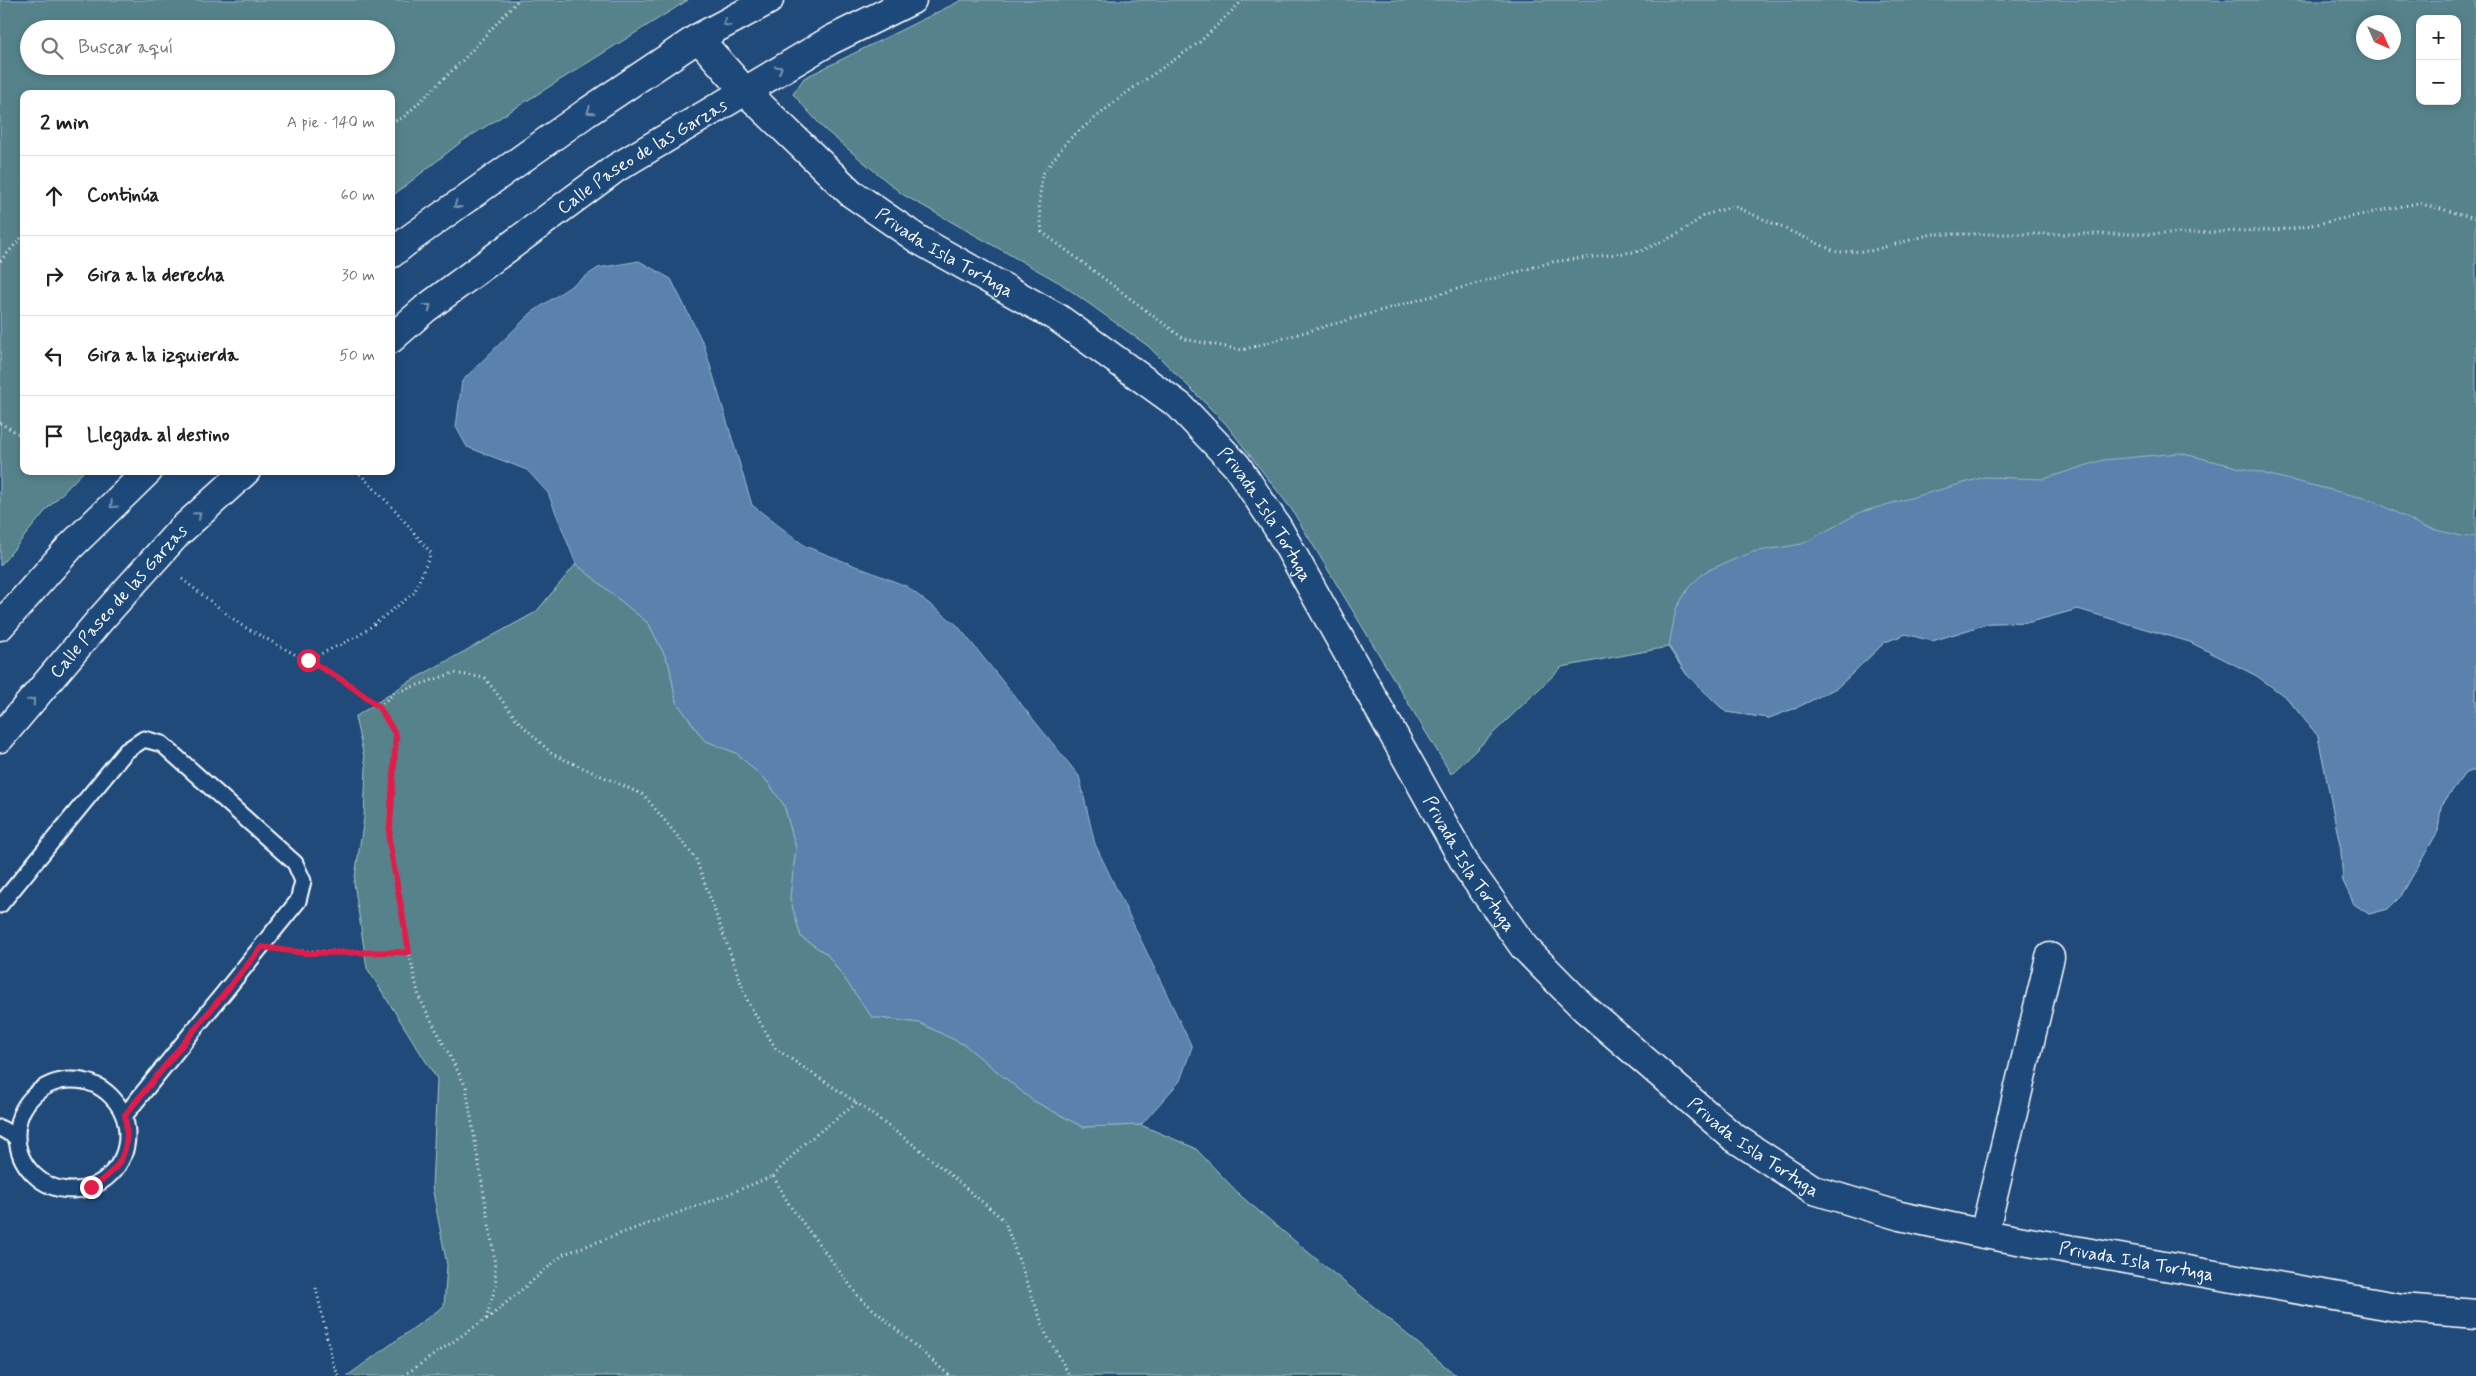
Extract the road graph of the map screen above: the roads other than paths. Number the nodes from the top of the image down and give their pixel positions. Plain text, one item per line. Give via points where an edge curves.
1 (769, 0) edge
2 (912, 0) edge
3 (698, 38) junction
4 (744, 90) junction
5 (395, 251) edge
6 (395, 335) edge
7 (144, 475) edge
8 (242, 475) edge
9 (0, 626) edge
10 (0, 738) edge
11 (0, 905) edge
12 (2050, 957) dead end
13 (125, 1115) junction
14 (0, 1128) edge
15 (16, 1137) junction
16 (1984, 1234) junction
17 (2476, 1314) edge

1 -> 3 street
4 -> 2 street, Calle Paseo de las Garzas via 831,40
3 - 4 street, Privada Isla Tortuga
3 -> 5 street via 586,113
6 -> 4 street, Calle Paseo de las Garzas via 425,309 616,168
4 - 16 street, Privada Isla Tortuga via 851,193 919,240 1058,318 1180,406 1237,466 1278,528 1469,870 1524,948 1584,1008 1732,1136 1814,1190 1900,1216
7 -> 9 street via 70,546
10 -> 8 street, Calle Paseo de las Garzas via 178,533
11 - 13 lane via 126,751 144,739 162,744 296,863 303,881 298,900
12 - 16 street
13 - 15 lane via 116,1100 103,1089 87,1081 70,1079 37,1091 18,1120
13 - 15 lane via 126,1150 118,1166 106,1179 74,1191 41,1182 28,1169
14 - 15 lane
16 - 17 street, Privada Isla Tortuga via 2402,1308

